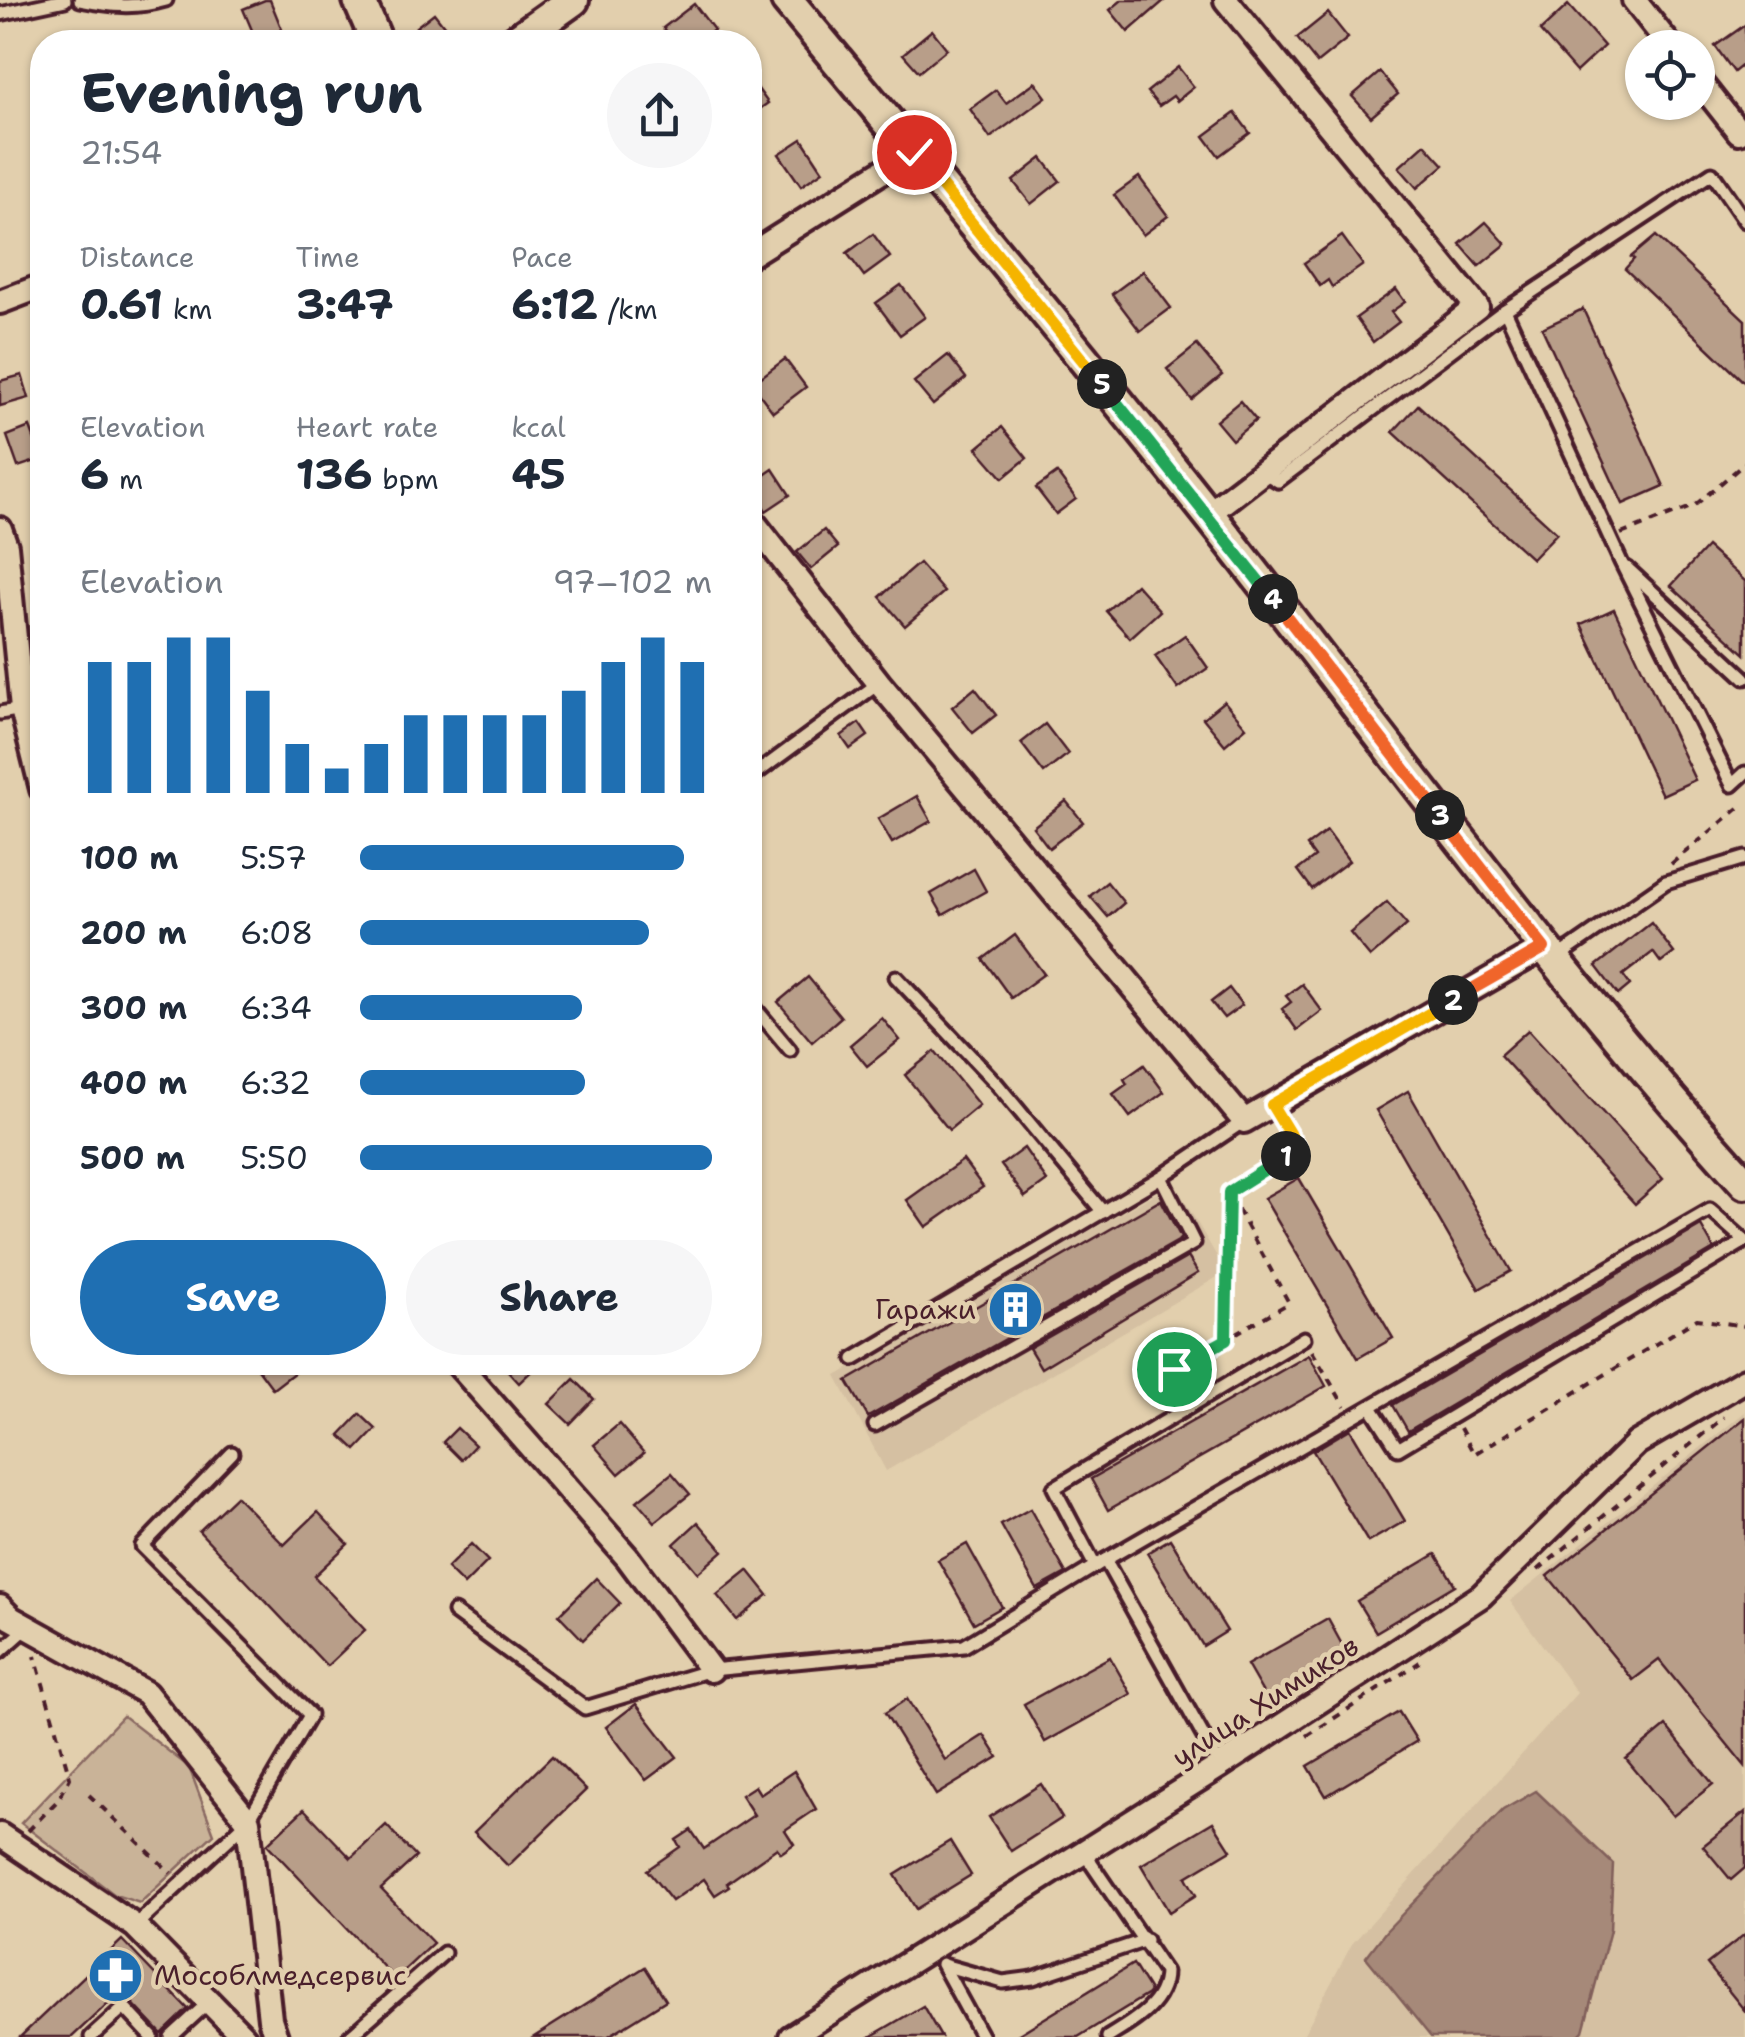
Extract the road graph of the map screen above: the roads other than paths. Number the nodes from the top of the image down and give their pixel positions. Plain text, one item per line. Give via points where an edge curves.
1 (65, 0) edge
2 (80, 0) edge
3 (166, 0) edge
4 (359, 0) edge
5 (573, 0) edge
6 (787, 0) edge
7 (1226, 0) edge
8 (1634, 0) edge
9 (0, 14) edge
10 (372, 30) edge
11 (531, 30) edge
12 (1658, 30) edge
13 (1715, 102) edge
14 (1739, 132) dead end
15 (914, 152) junction
16 (1745, 221) edge
17 (762, 247) edge
18 (30, 291) edge
19 (0, 302) edge
20 (1505, 310) junction
21 (1262, 472) junction
22 (1208, 514) junction
23 (0, 529) edge
24 (762, 533) edge
25 (1621, 562) junction
26 (1745, 678) edge
27 (879, 684) junction
28 (11, 710) edge
29 (30, 758) edge
30 (762, 769) edge
31 (1745, 772) edge
32 (1745, 858) edge
33 (1549, 954) junction
34 (896, 977) dead end
35 (762, 1016) edge
36 (790, 1050) dead end
37 (1244, 1121) junction
38 (1161, 1177) junction
39 (1745, 1183) edge
40 (1103, 1212) junction
41 (1745, 1241) edge
42 (1304, 1338) road end
43 (854, 1359) dead end
44 (467, 1375) edge
45 (1745, 1380) edge
46 (1371, 1407) junction
47 (875, 1425) dead end
48 (232, 1453) dead end
49 (1100, 1563) junction
50 (0, 1607) edge
51 (454, 1612) dead end
52 (28, 1628) junction
53 (0, 1652) edge
54 (711, 1670) junction
55 (1220, 1766) junction
56 (248, 1821) junction
57 (7, 1840) edge
58 (1084, 1852) junction
59 (135, 1926) junction
60 (1146, 1940) junction
61 (444, 1953) dead end
62 (938, 1956) junction
63 (209, 2002) junction
64 (91, 2037) edge
65 (152, 2037) edge
66 (171, 2037) edge
67 (244, 2037) edge
68 (276, 2037) edge
69 (349, 2037) edge
70 (790, 2037) edge
71 (982, 2037) edge
72 (1108, 2037) edge

1 - 9 lane
2 - 3 lane via 118,8
4 - 10 street
5 - 11 street
6 - 15 street
7 - 21 street via 1478,307
8 - 12 street
13 - 14 street
15 - 17 street
15 - 22 street
16 - 20 lane via 1712,173
18 - 19 street
20 - 21 lane via 1278,481
20 - 25 lane
21 - 22 street
22 - 33 street
23 - 28 street
24 - 27 street
25 - 26 lane
25 - 31 lane via 1732,785
27 - 30 lane
27 - 37 street
28 - 29 street
32 - 33 lane via 1666,882
33 - 37 street
33 - 39 street
34 - 40 lane via 998,1084
35 - 36 lane
37 - 38 lane
38 - 40 lane
38 - 47 lane via 1194,1243
40 - 43 lane
41 - 46 lane via 1710,1210
41 - 46 lane via 1398,1449
42 - 49 lane via 1054,1488
44 - 54 street via 626,1557
45 - 55 street, улица Химиков via 1637,1443 1481,1596
46 - 49 lane
48 - 56 lane via 142,1546 310,1715
49 - 54 lane via 964,1646
49 - 55 lane
50 - 52 street
51 - 54 lane via 585,1708
52 - 53 lane
52 - 56 street via 146,1693
55 - 58 street, улица Химиков
56 - 59 lane
56 - 68 street
57 - 59 street
58 - 60 lane
58 - 62 street, улица Химиков
59 - 63 street
60 - 62 lane via 1003,1982
60 - 72 lane via 1165,1972 1164,1988 1134,2021
61 - 69 lane
62 - 70 street, улица Химиков
62 - 71 lane
63 - 66 lane
63 - 67 street
64 - 65 lane via 124,2007

